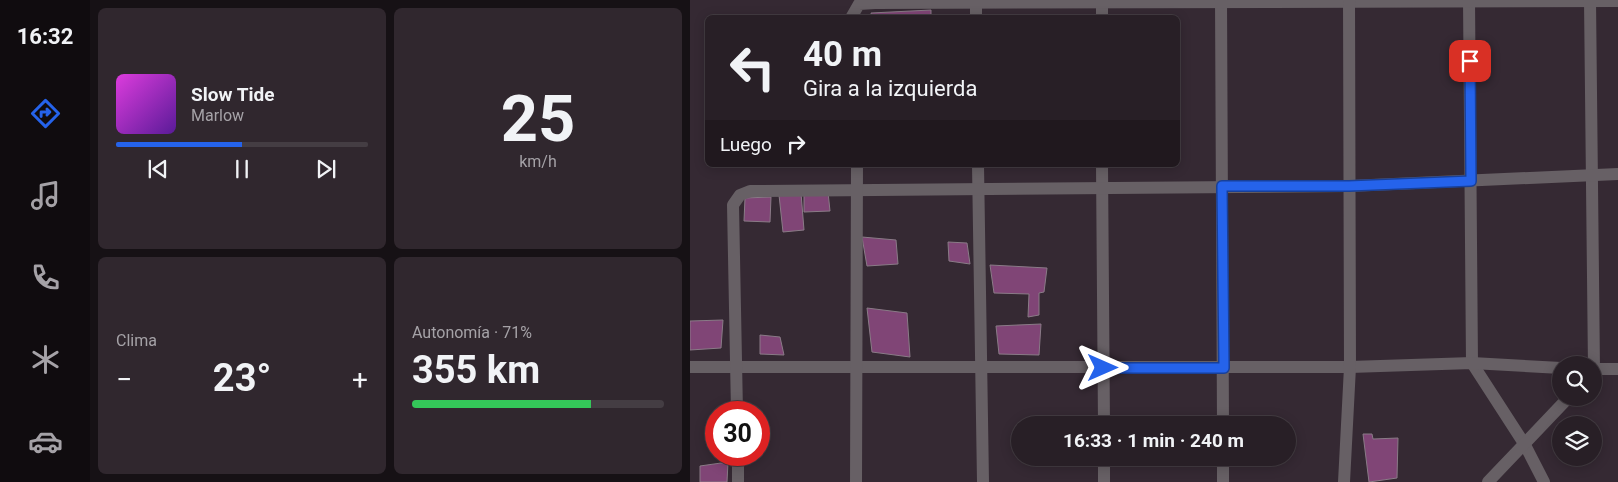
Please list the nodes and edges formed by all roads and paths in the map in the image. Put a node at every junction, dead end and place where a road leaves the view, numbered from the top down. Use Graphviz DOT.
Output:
graph roads {
  1 [pos="1590,0"];
  2 [pos="1102,1"];
  3 [pos="1221,1"];
  4 [pos="1349,1"];
  5 [pos="1470,1"];
  6 [pos="1618,1"];
  7 [pos="975,2"];
  8 [pos="853,15"];
  9 [pos="976,15"];
  10 [pos="1102,15"];
  11 [pos="857,167"];
  12 [pos="978,167"];
  13 [pos="1102,167"];
  14 [pos="1618,174"];
  15 [pos="1592,176"];
  16 [pos="1471,181"];
  17 [pos="1222,186"];
  18 [pos="1349,186"];
  19 [pos="1102,188"];
  20 [pos="858,189"];
  21 [pos="979,189"];
  22 [pos="1594,356"];
  23 [pos="1472,363"];
  24 [pos="690,367"];
  25 [pos="737,367"];
  26 [pos="1552,367"];
  27 [pos="856,368"];
  28 [pos="982,368"];
  29 [pos="1103,368"];
  30 [pos="1224,368"];
  31 [pos="1350,368"];
  32 [pos="1602,369"];
  33 [pos="1618,369"];
  34 [pos="738,401"];
  35 [pos="1561,406"];
  36 [pos="1104,416"];
  37 [pos="1223,416"];
  38 [pos="1525,446"];
  39 [pos="738,466"];
  40 [pos="1104,466"];
  41 [pos="1223,466"];
  42 [pos="738,482"];
  43 [pos="856,482"];
  44 [pos="983,482"];
  45 [pos="1104,482"];
  46 [pos="1223,482"];
  47 [pos="1344,482"];
  48 [pos="1488,482"];
  49 [pos="1544,482"];
  1 -- 5 [label="street"];
  1 -- 6 [label="street"];
  1 -- 15 [label="street"];
  2 -- 3 [label="street"];
  2 -- 7 [label="street"];
  2 -- 10 [label="street"];
  3 -- 4 [label="street"];
  3 -- 17 [label="street"];
  4 -- 5 [label="street"];
  4 -- 18 [label="street"];
  5 -- 16 [label="street"];
  7 -- 8 [label="street"];
  7 -- 9 [label="street"];
  11 -- 20 [label="street"];
  12 -- 21 [label="street"];
  13 -- 19 [label="street"];
  14 -- 15 [label="street"];
  15 -- 16 [label="street"];
  15 -- 22 [label="street"];
  16 -- 18 [label="street"];
  16 -- 23 [label="street"];
  17 -- 18 [label="street"];
  17 -- 19 [label="street"];
  17 -- 30 [label="street"];
  18 -- 31 [label="street"];
  19 -- 21 [label="street"];
  19 -- 29 [label="street"];
  20 -- 21 [label="street"];
  20 -- 25 [label="street"];
  20 -- 27 [label="street"];
  21 -- 28 [label="street"];
  23 -- 26 [label="street"];
  23 -- 31 [label="street"];
  23 -- 38 [label="street"];
  24 -- 25 [label="street"];
  25 -- 27 [label="street"];
  25 -- 34 [label="street"];
  27 -- 28 [label="street"];
  27 -- 43 [label="street"];
  28 -- 29 [label="street"];
  28 -- 44 [label="street"];
  29 -- 30 [label="street"];
  29 -- 36 [label="street"];
  30 -- 31 [label="street"];
  30 -- 37 [label="street"];
  31 -- 47 [label="street"];
  32 -- 33 [label="street"];
  35 -- 38 [label="street"];
  38 -- 48 [label="street"];
  38 -- 49 [label="street"];
  39 -- 42 [label="street"];
  40 -- 45 [label="street"];
  41 -- 46 [label="street"];
}
